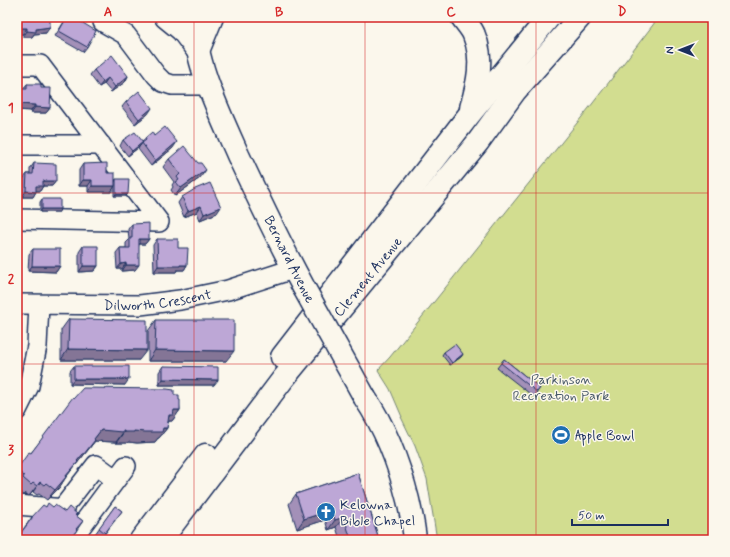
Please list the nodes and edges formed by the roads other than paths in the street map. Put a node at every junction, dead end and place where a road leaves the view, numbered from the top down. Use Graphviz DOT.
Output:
graph roads {
  1 [pos="166,17"];
  2 [pos="194,17"];
  3 [pos="212,17"];
  4 [pos="462,17"];
  5 [pos="549,17"];
  6 [pos="580,17"];
  7 [pos="103,22"];
  8 [pos="198,51"];
  9 [pos="17,65"];
  10 [pos="208,85"];
  11 [pos="469,115"];
  12 [pos="17,145"];
  13 [pos="100,145"];
  14 [pos="17,219"];
  15 [pos="293,269"];
  16 [pos="17,304"];
  17 [pos="39,305"];
  18 [pos="17,410"];
  19 [pos="17,504"];
  20 [pos="62,509"];
  21 [pos="91,512"];
  22 [pos="71,540"];
  23 [pos="141,540"];
  24 [pos="161,540"];
  25 [pos="415,540"];
  1 -- 8 [label="main road"];
  2 -- 8 [label="main road, Bernard Avenue"];
  3 -- 8 [label="main road"];
  4 -- 11 [label="main road"];
  5 -- 11 [label="main road, Clement Avenue"];
  6 -- 24 [label="main road, Clement Avenue"];
  7 -- 10 [label="street"];
  8 -- 10 [label="main road, Bernard Avenue"];
  9 -- 13 [label="street"];
  10 -- 15 [label="main road, Bernard Avenue"];
  11 -- 23 [label="main road, Clement Avenue"];
  12 -- 13 [label="street"];
  13 -- 14 [label="street"];
  15 -- 17 [label="street, Dilworth Crescent"];
  15 -- 25 [label="main road, Bernard Avenue, bridge"];
  16 -- 17 [label="street, Dilworth Crescent"];
  17 -- 18 [label="street"];
  19 -- 20 [label="street"];
  20 -- 21 [label="street"];
  20 -- 21 [label="street"];
  21 -- 22 [label="street"];
}
